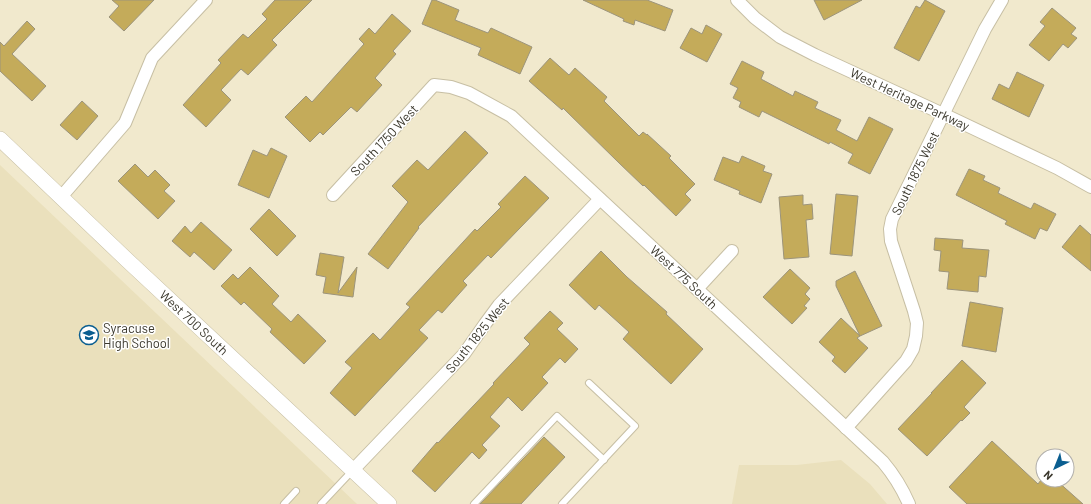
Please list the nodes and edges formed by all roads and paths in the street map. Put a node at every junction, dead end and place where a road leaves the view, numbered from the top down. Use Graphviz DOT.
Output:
graph roads {
  1 [pos="206,0"];
  2 [pos="738,0"];
  3 [pos="1002,0"];
  4 [pos="434,85"];
  5 [pos="943,114"];
  6 [pos="0,139"];
  7 [pos="1091,187"];
  8 [pos="333,195"];
  9 [pos="61,197"];
  10 [pos="600,199"];
  11 [pos="732,251"];
  12 [pos="697,289"];
  13 [pos="589,383"];
  14 [pos="846,428"];
  15 [pos="604,460"];
  16 [pos="353,470"];
  17 [pos="296,491"];
  18 [pos="284,504"];
  19 [pos="322,504"];
  20 [pos="389,504"];
  21 [pos="474,504"];
  22 [pos="562,504"];
  23 [pos="909,504"];
  1 -- 9 [label="street"];
  2 -- 5 [label="street, West Heritage Parkway"];
  3 -- 5 [label="street, South 1875 West"];
  4 -- 8 [label="street, South 1750 West"];
  4 -- 10 [label="street, West 775 South"];
  5 -- 7 [label="street, West Heritage Parkway"];
  5 -- 14 [label="street, South 1875 West"];
  6 -- 9 [label="street, West 700 South"];
  9 -- 16 [label="street, West 700 South"];
  10 -- 12 [label="street, West 775 South"];
  10 -- 16 [label="street, South 1825 West"];
  11 -- 12 [label="street"];
  12 -- 14 [label="street, West 775 South"];
  13 -- 15 [label="lane"];
  14 -- 23 [label="street, West 775 South"];
  15 -- 21 [label="lane"];
  15 -- 22 [label="lane"];
  16 -- 19 [label="lane"];
  16 -- 20 [label="street, West 700 South"];
  17 -- 18 [label="lane"];
}
